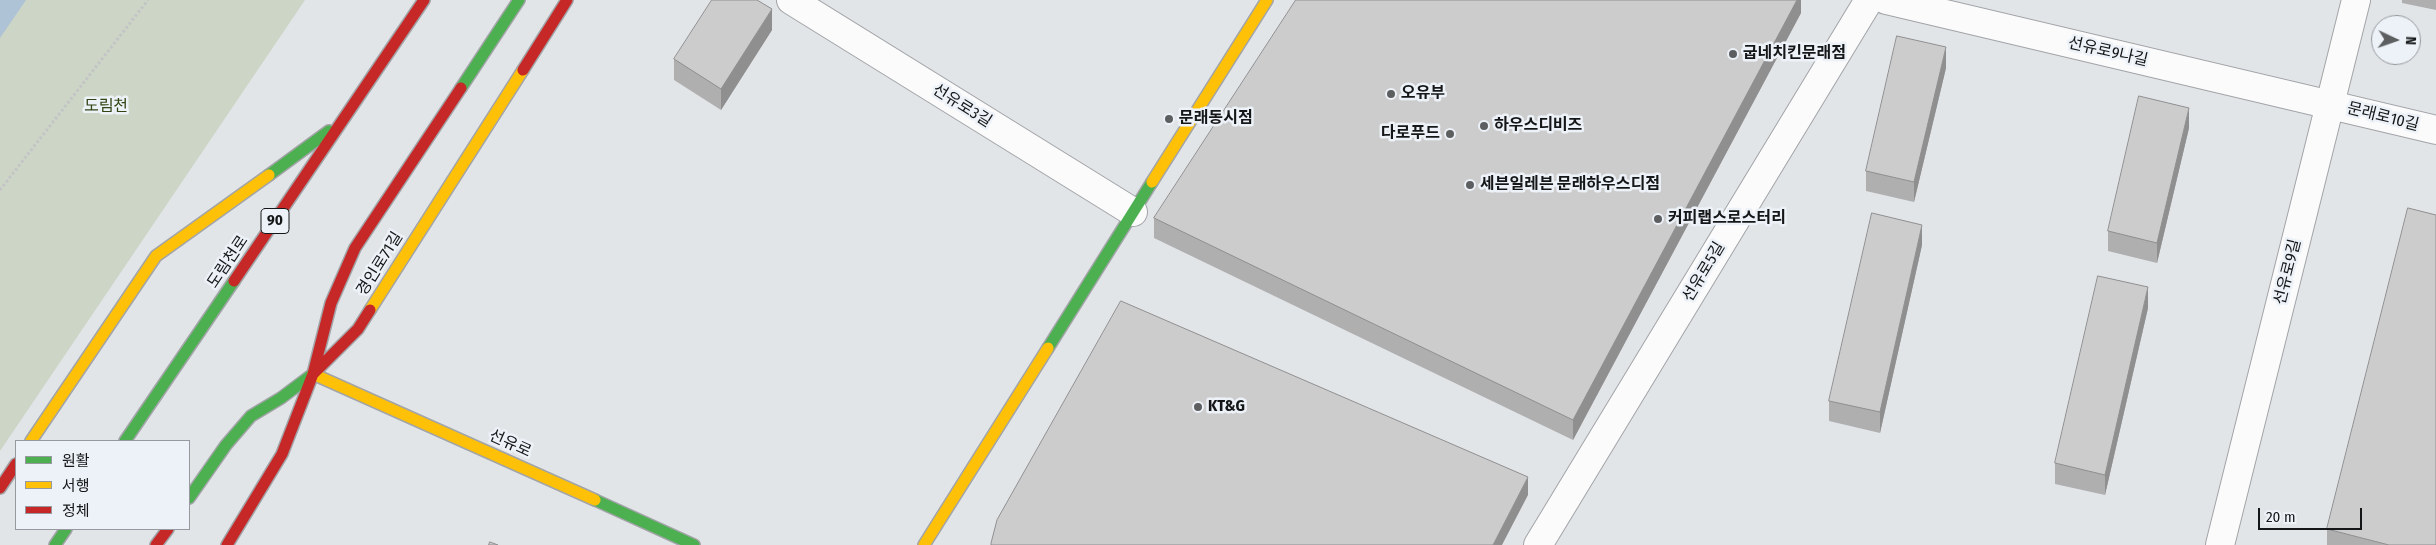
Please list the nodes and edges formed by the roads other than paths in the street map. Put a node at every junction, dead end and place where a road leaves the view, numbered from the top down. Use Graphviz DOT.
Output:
graph roads {
  1 [pos="424,0"];
  2 [pos="519,0"];
  3 [pos="567,0"];
  4 [pos="791,0"];
  5 [pos="1267,0"];
  6 [pos="1869,0"];
  7 [pos="1886,0"];
  8 [pos="2356,0"];
  9 [pos="2330,104"];
  10 [pos="345,120"];
  11 [pos="2436,130"];
  12 [pos="1133,212"];
  13 [pos="313,374"];
  14 [pos="32,440"];
  15 [pos="126,440"];
  16 [pos="15,466"];
  17 [pos="0,488"];
  18 [pos="190,497"];
  19 [pos="65,530"];
  20 [pos="167,530"];
  21 [pos="55,545"];
  22 [pos="156,545"];
  23 [pos="227,545"];
  24 [pos="694,545"];
  25 [pos="924,545"];
  26 [pos="1538,545"];
  27 [pos="2220,545"];
  1 -- 10 [label="main road, 도림천로 / 90"];
  2 -- 13 [label="main road"];
  3 -- 13 [label="main road, 경인로71길"];
  4 -- 12 [label="street, 선유로3길"];
  5 -- 12 [label="main road"];
  6 -- 26 [label="street, 선유로5길"];
  7 -- 9 [label="street, 선유로9나길"];
  8 -- 9 [label="street, 선유로9길"];
  9 -- 11 [label="street, 문래로10길"];
  9 -- 27 [label="street, 선유로9길"];
  10 -- 14 [label="main road"];
  10 -- 15 [label="main road, 도림천로 / 90"];
  12 -- 25 [label="main road"];
  13 -- 18 [label="main road"];
  13 -- 23 [label="main road, 경인로71길"];
  13 -- 24 [label="main road, 선유로"];
  16 -- 17 [label="main road"];
  19 -- 21 [label="main road"];
  20 -- 22 [label="main road"];
}
